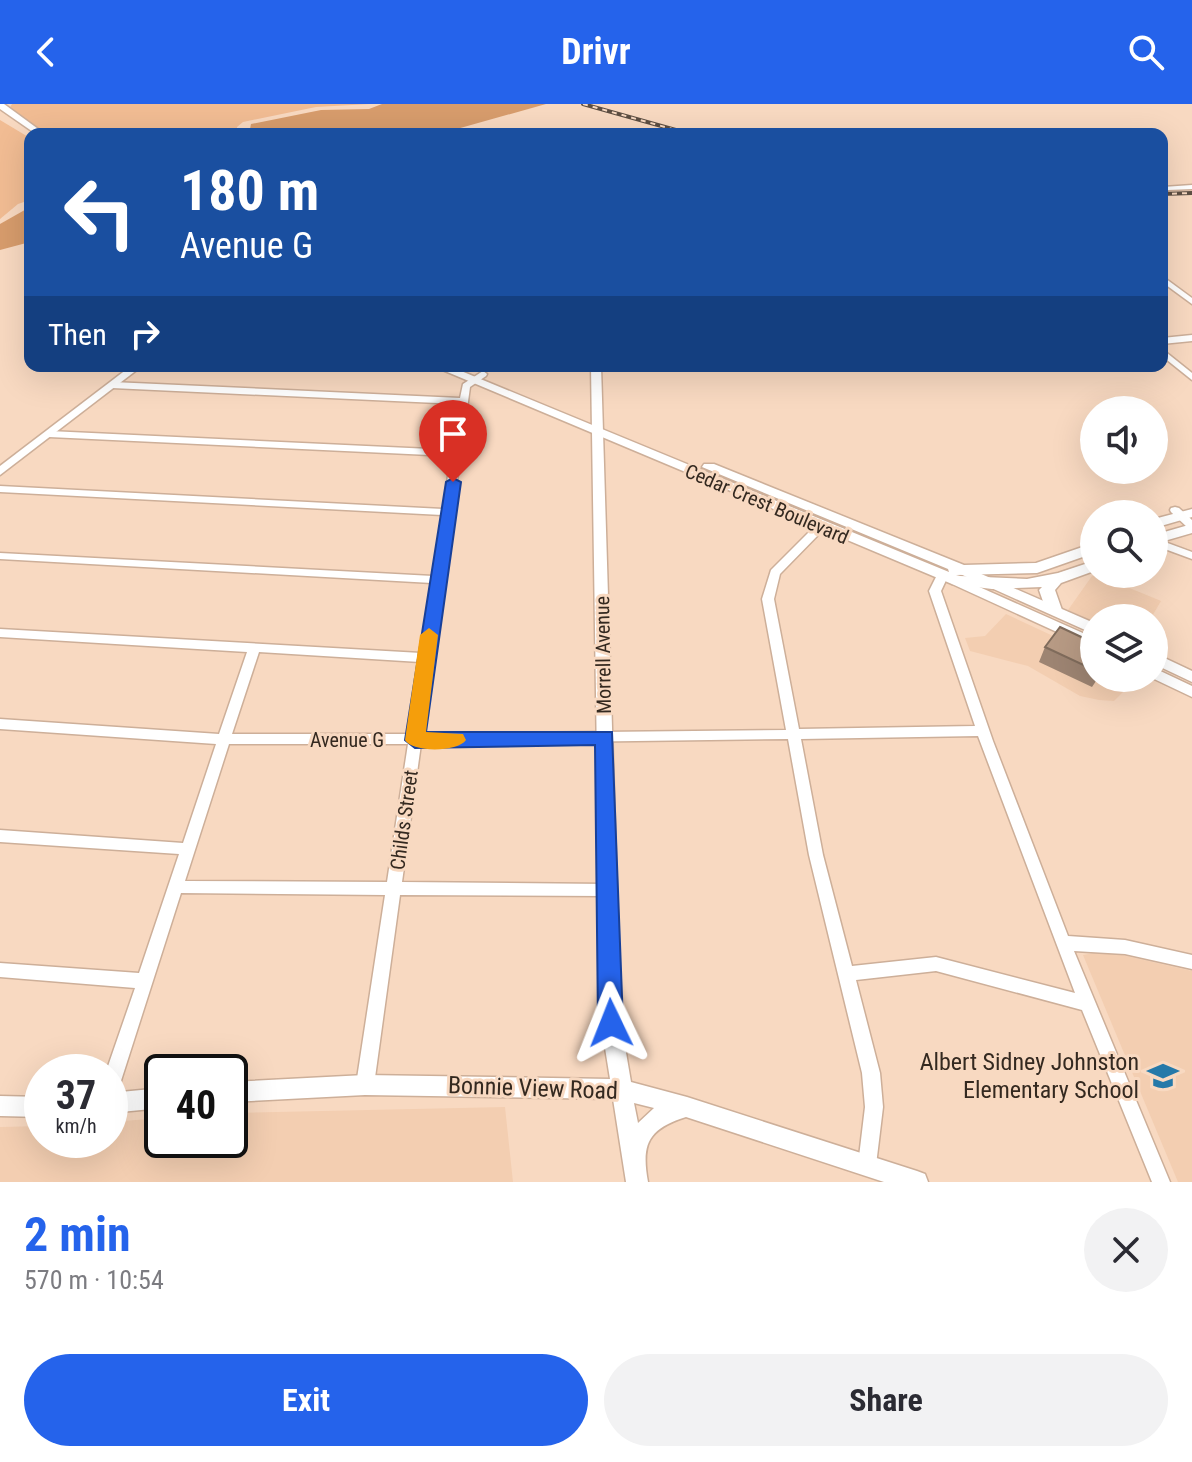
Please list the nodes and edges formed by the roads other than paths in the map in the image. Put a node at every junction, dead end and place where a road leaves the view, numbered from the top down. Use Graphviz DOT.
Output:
graph roads {
  1 [pos="0,108"];
  2 [pos="25,128"];
  3 [pos="32,128"];
  4 [pos="1192,187"];
  5 [pos="1168,188"];
  6 [pos="1168,283"];
  7 [pos="1192,302"];
  8 [pos="1192,338"];
  9 [pos="1168,340"];
  10 [pos="1168,357"];
  11 [pos="129,372"];
  12 [pos="460,372"];
  13 [pos="472,372"];
  14 [pos="596,372"];
  15 [pos="478,377"];
  16 [pos="1192,377"];
  17 [pos="112,385"];
  18 [pos="464,401"];
  19 [pos="598,427"];
  20 [pos="49,434"];
  21 [pos="457,453"];
  22 [pos="0,472"];
  23 [pos="0,489"];
  24 [pos="449,512"];
  25 [pos="1186,518"];
  26 [pos="826,522"];
  27 [pos="1168,530"];
  28 [pos="1168,546"];
  29 [pos="1080,553"];
  30 [pos="0,556"];
  31 [pos="1192,556"];
  32 [pos="1080,571"];
  33 [pos="954,576"];
  34 [pos="438,580"];
  35 [pos="1054,581"];
  36 [pos="997,586"];
  37 [pos="1054,610"];
  38 [pos="1080,627"];
  39 [pos="1080,630"];
  40 [pos="0,633"];
  41 [pos="254,648"];
  42 [pos="426,658"];
  43 [pos="1168,665"];
  44 [pos="1192,677"];
  45 [pos="1168,680"];
  46 [pos="1192,692"];
  47 [pos="0,724"];
  48 [pos="982,731"];
  49 [pos="794,734"];
  50 [pos="605,737"];
  51 [pos="223,739"];
  52 [pos="415,740"];
  53 [pos="0,836"];
  54 [pos="188,849"];
  55 [pos="176,887"];
  56 [pos="395,890"];
  57 [pos="606,890"];
  58 [pos="1063,943"];
  59 [pos="1192,962"];
  60 [pos="0,970"];
  61 [pos="847,974"];
  62 [pos="144,981"];
  63 [pos="1088,1004"];
  64 [pos="121,1054"];
  65 [pos="365,1085"];
  66 [pos="621,1089"];
  67 [pos="248,1091"];
  68 [pos="0,1106"];
  69 [pos="24,1107"];
  70 [pos="687,1107"];
  71 [pos="633,1158"];
  72 [pos="867,1165"];
  73 [pos="637,1182"];
  74 [pos="917,1182"];
  75 [pos="1161,1182"];
  1 -- 2 [label="main road"];
  1 -- 3 [label="main road"];
  4 -- 5 [label="street"];
  6 -- 7 [label="street"];
  8 -- 9 [label="street"];
  10 -- 16 [label="street"];
  11 -- 17 [label="street"];
  12 -- 15 [label="main road, Cedar Crest Boulevard"];
  13 -- 15 [label="main road, Cedar Crest Boulevard"];
  14 -- 19 [label="street, Morrell Avenue"];
  15 -- 18 [label="street, Childs Street"];
  15 -- 19 [label="main road, Cedar Crest Boulevard"];
  17 -- 18 [label="street"];
  17 -- 20 [label="street"];
  18 -- 21 [label="street, Childs Street"];
  19 -- 26 [label="main road, Cedar Crest Boulevard"];
  19 -- 50 [label="street, Morrell Avenue"];
  20 -- 21 [label="street"];
  20 -- 22 [label="street"];
  21 -- 24 [label="street, Childs Street"];
  23 -- 24 [label="street"];
  24 -- 34 [label="street, Childs Street"];
  25 -- 27 [label="main road"];
  26 -- 33 [label="main road, Cedar Crest Boulevard"];
  26 -- 33 [label="main road, Cedar Crest Boulevard"];
  26 -- 49 [label="street"];
  28 -- 31 [label="street"];
  29 -- 33 [label="main road"];
  30 -- 34 [label="street"];
  32 -- 35 [label="main road"];
  33 -- 36 [label="main road"];
  33 -- 39 [label="street, Cedar Crest Boulevard"];
  33 -- 48 [label="street"];
  34 -- 42 [label="street, Childs Street"];
  35 -- 36 [label="main road"];
  35 -- 37 [label="main road"];
  36 -- 37 [label="street, Cedar Crest Boulevard"];
  37 -- 38 [label="street, Cedar Crest Boulevard"];
  40 -- 41 [label="street"];
  41 -- 42 [label="street"];
  41 -- 51 [label="street"];
  42 -- 52 [label="street, Childs Street"];
  43 -- 44 [label="street"];
  45 -- 46 [label="street"];
  47 -- 51 [label="street, Avenue G"];
  48 -- 49 [label="street, Avenue G"];
  48 -- 58 [label="street"];
  49 -- 50 [label="street, Avenue G"];
  49 -- 61 [label="street"];
  50 -- 52 [label="street, Avenue G"];
  50 -- 57 [label="street, Morrell Avenue"];
  51 -- 52 [label="street, Avenue G"];
  51 -- 54 [label="street"];
  52 -- 56 [label="street, Childs Street"];
  53 -- 54 [label="street"];
  54 -- 55 [label="street"];
  55 -- 56 [label="street"];
  55 -- 62 [label="street"];
  56 -- 57 [label="street"];
  56 -- 65 [label="street, Childs Street"];
  57 -- 66 [label="street, Morrell Avenue"];
  58 -- 59 [label="street"];
  58 -- 63 [label="street"];
  60 -- 62 [label="street"];
  61 -- 63 [label="street"];
  61 -- 72 [label="street"];
  62 -- 64 [label="street"];
  63 -- 75 [label="street"];
  65 -- 66 [label="street, Bonnie View Road"];
  65 -- 67 [label="street, Bonnie View Road"];
  66 -- 70 [label="street, Bonnie View Road"];
  66 -- 71 [label="street, Morrell Avenue"];
  68 -- 69 [label="street"];
  70 -- 71 [label="street"];
  70 -- 72 [label="street, Bonnie View Road"];
  71 -- 73 [label="street, Morrell Avenue"];
  72 -- 74 [label="street, Bonnie View Road"];
}
